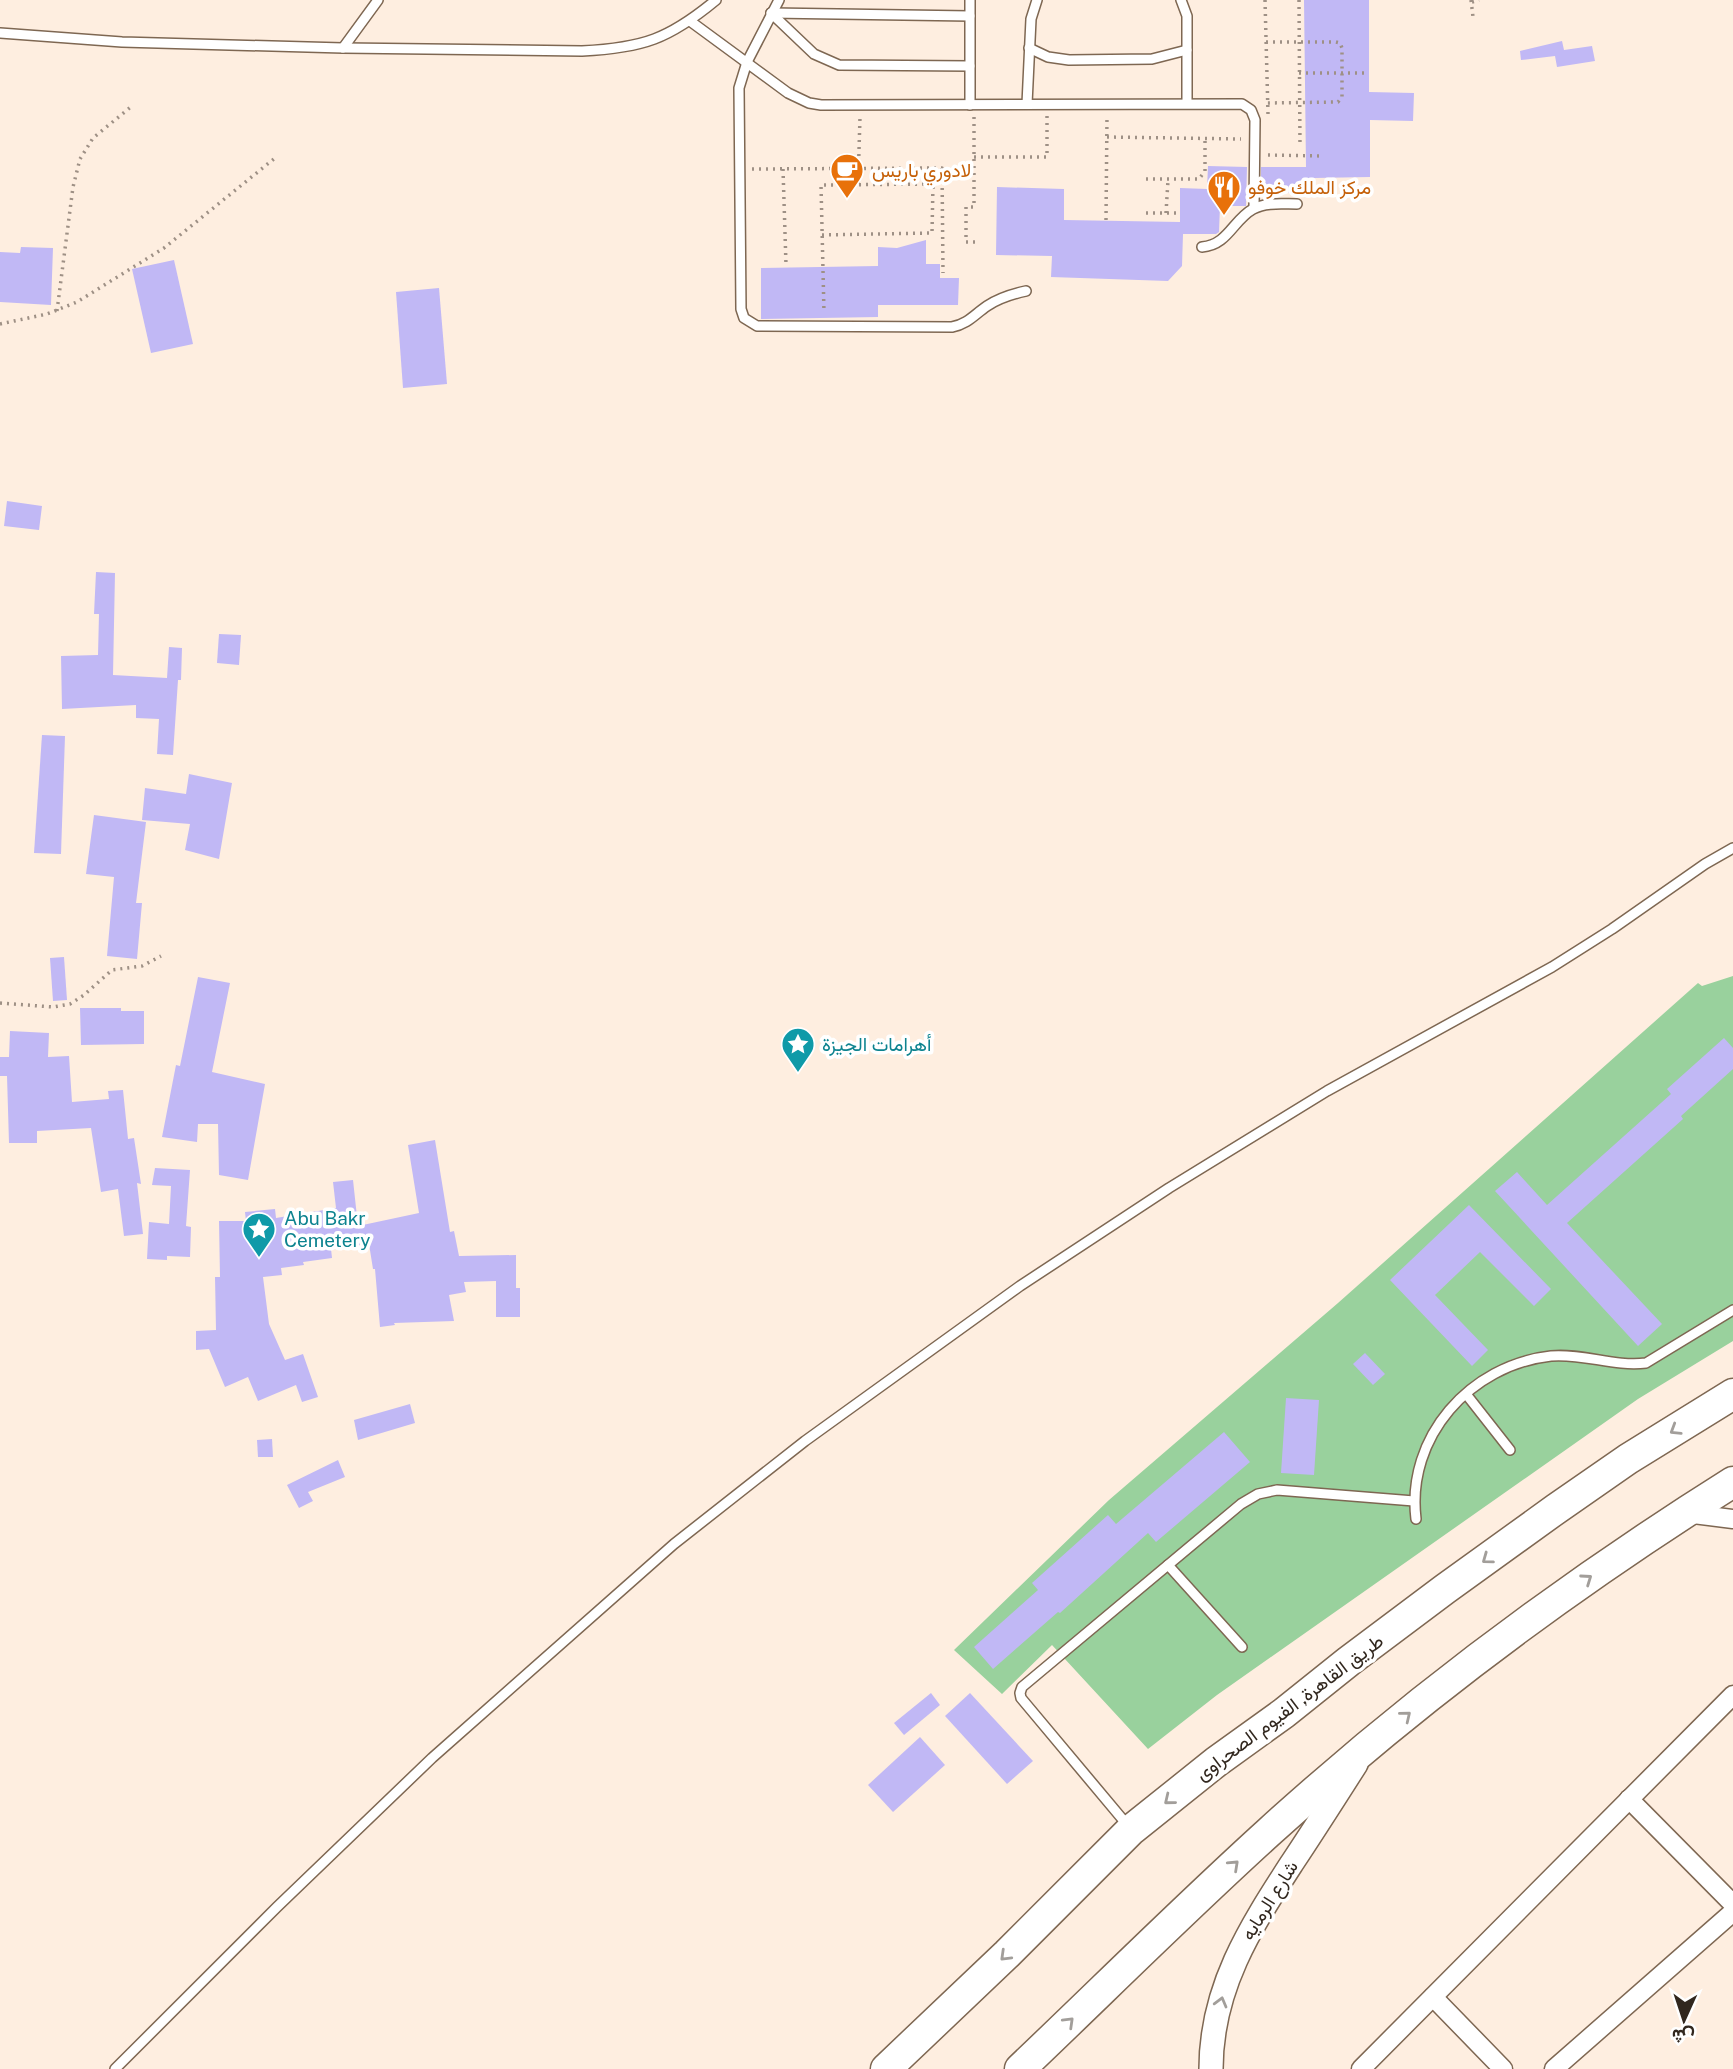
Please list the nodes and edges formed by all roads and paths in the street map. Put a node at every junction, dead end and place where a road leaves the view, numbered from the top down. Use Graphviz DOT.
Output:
graph roads {
  1 [pos="378,0"];
  2 [pos="716,0"];
  3 [pos="779,0"];
  4 [pos="970,0"];
  5 [pos="1037,0"];
  6 [pos="1181,0"];
  7 [pos="1265,0"];
  8 [pos="1299,0"];
  9 [pos="1479,0"];
  10 [pos="1471,1"];
  11 [pos="771,13"];
  12 [pos="970,16"];
  13 [pos="1473,17"];
  14 [pos="690,22"];
  15 [pos="0,33"];
  16 [pos="1266,42"];
  17 [pos="1299,42"];
  18 [pos="343,48"];
  19 [pos="1029,48"];
  20 [pos="1187,50"];
  21 [pos="747,62"];
  22 [pos="970,66"];
  23 [pos="1342,72"];
  24 [pos="1366,72"];
  25 [pos="1299,73"];
  26 [pos="1187,103"];
  27 [pos="1268,103"];
  28 [pos="1299,103"];
  29 [pos="1027,104"];
  30 [pos="1047,104"];
  31 [pos="1108,104"];
  32 [pos="972,105"];
  33 [pos="132,106"];
  34 [pos="1268,116"];
  35 [pos="860,129"];
  36 [pos="1107,138"];
  37 [pos="1205,139"];
  38 [pos="1244,139"];
  39 [pos="1300,147"];
  40 [pos="1255,155"];
  41 [pos="1324,156"];
  42 [pos="974,157"];
  43 [pos="275,158"];
  44 [pos="739,169"];
  45 [pos="783,169"];
  46 [pos="859,169"];
  47 [pos="1146,179"];
  48 [pos="1168,180"];
  49 [pos="858,184"];
  50 [pos="1297,204"];
  51 [pos="1254,208"];
  52 [pos="1146,213"];
  53 [pos="1167,213"];
  54 [pos="1176,213"];
  55 [pos="1106,220"];
  56 [pos="822,235"];
  57 [pos="980,242"];
  58 [pos="1202,247"];
  59 [pos="786,265"];
  60 [pos="943,273"];
  61 [pos="1026,291"];
  62 [pos="57,311"];
  63 [pos="0,324"];
  64 [pos="824,326"];
  65 [pos="1733,848"];
  66 [pos="161,956"];
  67 [pos="0,1003"];
  68 [pos="1733,1310"];
  69 [pos="1466,1394"];
  70 [pos="1733,1394"];
  71 [pos="1510,1450"];
  72 [pos="1733,1482"];
  73 [pos="1414,1502"];
  74 [pos="1685,1513"];
  75 [pos="1416,1519"];
  76 [pos="1733,1519"];
  77 [pos="1168,1565"];
  78 [pos="1242,1647"];
  79 [pos="1733,1695"];
  80 [pos="1367,1748"];
  81 [pos="1629,1799"];
  82 [pos="1132,1830"];
  83 [pos="1733,1904"];
  84 [pos="1733,1912"];
  85 [pos="1433,1997"];
  86 [pos="115,2069"];
  87 [pos="886,2069"];
  88 [pos="1020,2069"];
  89 [pos="1211,2069"];
  90 [pos="1361,2069"];
  91 [pos="1503,2069"];
  92 [pos="1555,2069"];
  1 -- 18 [label="lane"];
  2 -- 14 [label="lane"];
  3 -- 11 [label="lane"];
  4 -- 12 [label="lane"];
  5 -- 19 [label="lane"];
  6 -- 20 [label="lane"];
  7 -- 16 [label="path"];
  8 -- 17 [label="path"];
  9 -- 10 [label="path"];
  10 -- 13 [label="path"];
  11 -- 12 [label="lane"];
  11 -- 21 [label="lane"];
  11 -- 22 [label="lane"];
  12 -- 22 [label="lane"];
  14 -- 18 [label="lane"];
  14 -- 21 [label="lane"];
  15 -- 18 [label="lane"];
  16 -- 17 [label="path"];
  16 -- 27 [label="path"];
  17 -- 23 [label="path"];
  17 -- 25 [label="path"];
  19 -- 20 [label="lane"];
  19 -- 29 [label="lane"];
  20 -- 26 [label="lane"];
  21 -- 32 [label="lane"];
  21 -- 44 [label="lane"];
  22 -- 32 [label="lane"];
  23 -- 24 [label="path"];
  23 -- 25 [label="path"];
  23 -- 28 [label="path"];
  25 -- 28 [label="path"];
  26 -- 31 [label="lane"];
  26 -- 40 [label="lane"];
  27 -- 28 [label="path"];
  27 -- 34 [label="path"];
  28 -- 39 [label="path"];
  29 -- 30 [label="lane"];
  29 -- 32 [label="lane"];
  30 -- 31 [label="lane"];
  30 -- 42 [label="path"];
  31 -- 36 [label="path"];
  32 -- 42 [label="path"];
  33 -- 62 [label="path"];
  35 -- 46 [label="path"];
  36 -- 37 [label="path"];
  36 -- 55 [label="path"];
  37 -- 38 [label="path"];
  37 -- 48 [label="path"];
  40 -- 41 [label="path"];
  40 -- 51 [label="lane"];
  42 -- 57 [label="path"];
  43 -- 62 [label="path"];
  44 -- 45 [label="path"];
  44 -- 64 [label="lane"];
  45 -- 46 [label="path"];
  45 -- 59 [label="path"];
  46 -- 49 [label="path"];
  46 -- 60 [label="path"];
  47 -- 48 [label="path"];
  48 -- 53 [label="path"];
  49 -- 56 [label="path"];
  49 -- 56 [label="path"];
  50 -- 51 [label="lane"];
  51 -- 58 [label="lane"];
  52 -- 53 [label="path"];
  53 -- 54 [label="path"];
  56 -- 64 [label="path"];
  61 -- 64 [label="lane"];
  62 -- 63 [label="path"];
  65 -- 86 [label="lane"];
  66 -- 67 [label="path"];
  68 -- 69 [label="lane"];
  69 -- 71 [label="lane"];
  69 -- 73 [label="lane"];
  70 -- 82 [label="highway, طريق القاهرة, الفيوم الصحراوى, one-way"];
  72 -- 74 [label="highway"];
  73 -- 75 [label="lane"];
  73 -- 77 [label="lane"];
  74 -- 76 [label="street"];
  80 -- 74 [label="highway, one-way"];
  77 -- 78 [label="lane"];
  77 -- 82 [label="lane"];
  79 -- 81 [label="street"];
  88 -- 80 [label="highway, one-way"];
  89 -- 80 [label="street, شارع الرمايه, one-way"];
  81 -- 83 [label="street"];
  81 -- 85 [label="street"];
  82 -- 87 [label="highway, طريق القاهرة, الفيوم الصحراوى, one-way"];
  84 -- 92 [label="street"];
  85 -- 90 [label="street"];
  85 -- 91 [label="street"];
}
